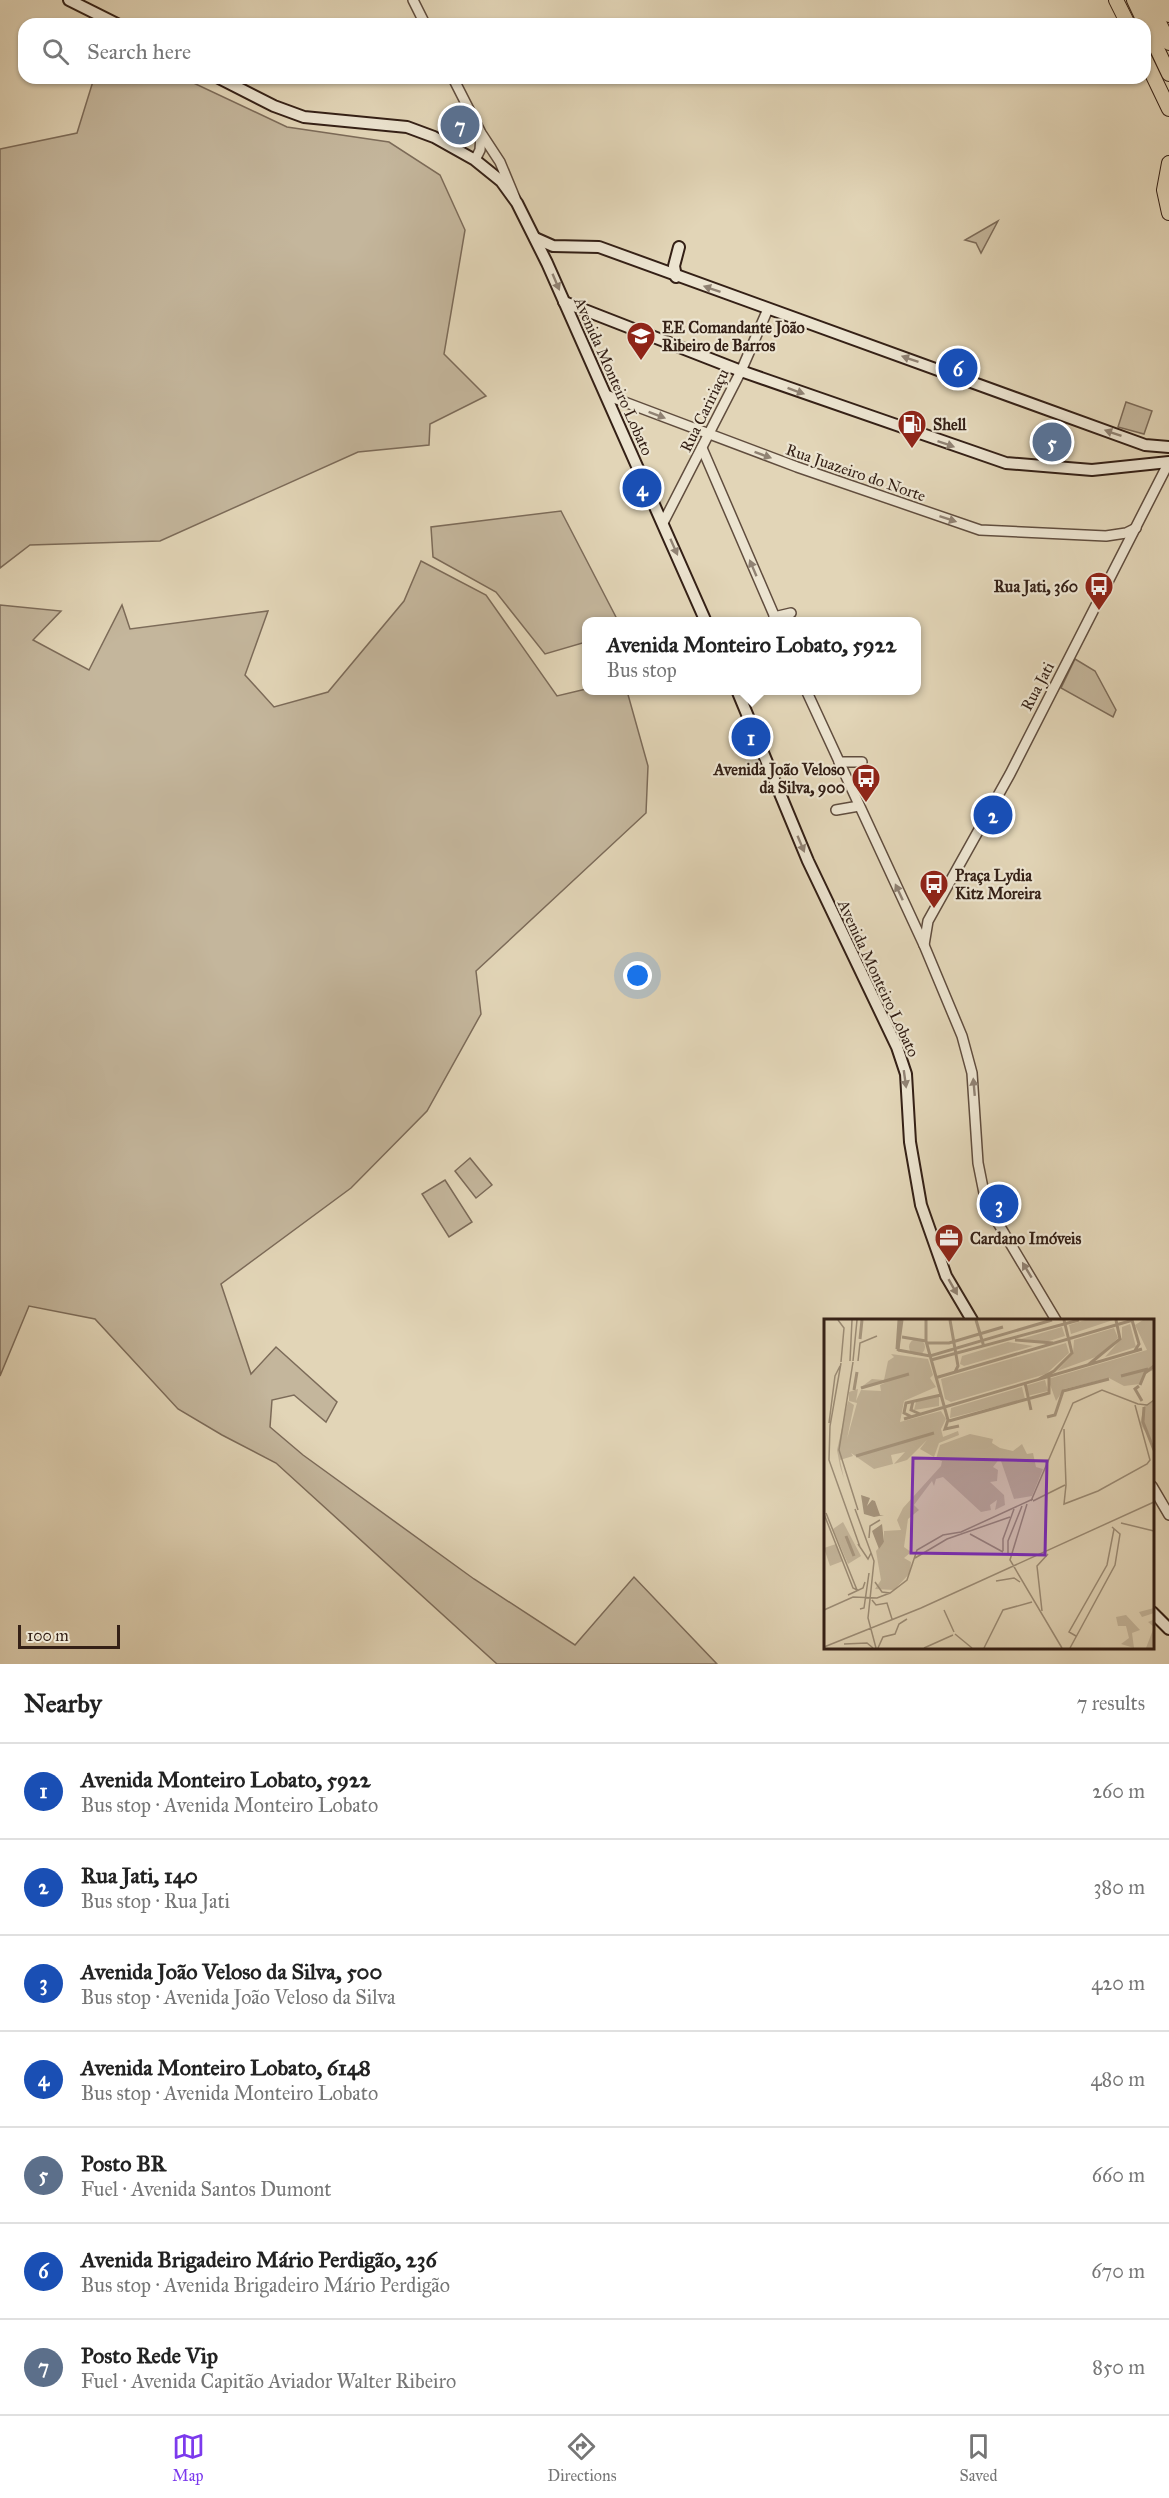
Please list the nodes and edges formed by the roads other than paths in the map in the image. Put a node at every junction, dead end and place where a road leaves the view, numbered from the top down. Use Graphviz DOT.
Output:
graph roads {
  1 [pos="69,0"];
  2 [pos="413,0"];
  3 [pos="1116,0"];
  4 [pos="1134,0"];
  5 [pos="1148,0"];
  6 [pos="1162,0"];
  7 [pos="1169,15"];
  8 [pos="105,18"];
  9 [pos="422,18"];
  10 [pos="1125,18"];
  11 [pos="1143,18"];
  12 [pos="1151,36"];
  13 [pos="1169,43"];
  14 [pos="1151,72"];
  15 [pos="1169,74"];
  16 [pos="230,84"];
  17 [pos="456,84"];
  18 [pos="1169,109"];
  19 [pos="481,133"];
  20 [pos="475,160"];
  21 [pos="1169,163"];
  22 [pos="518,206"];
  23 [pos="1169,213"];
  24 [pos="535,238"];
  25 [pos="560,247"];
  26 [pos="679,247"];
  27 [pos="547,263"];
  28 [pos="676,277"];
  29 [pos="564,302"];
  30 [pos="768,309"];
  31 [pos="741,371"];
  32 [pos="606,395"];
  33 [pos="708,435"];
  34 [pos="1169,447"];
  35 [pos="702,448"];
  36 [pos="1169,462"];
  37 [pos="692,469"];
  38 [pos="712,473"];
  39 [pos="663,524"];
  40 [pos="1136,528"];
  41 [pos="1106,536"];
  42 [pos="1122,556"];
  43 [pos="790,613"];
  44 [pos="704,617"];
  45 [pos="775,617"];
  46 [pos="781,617"];
  47 [pos="739,695"];
  48 [pos="808,695"];
  49 [pos="838,762"];
  50 [pos="862,762"];
  51 [pos="859,806"];
  52 [pos="836,810"];
  53 [pos="928,921"];
  54 [pos="915,926"];
  55 [pos="924,945"];
  56 [pos="971,1319"];
  57 [pos="1055,1319"];
  58 [pos="1154,1489"];
  59 [pos="1169,1515"];
  60 [pos="1154,1614"];
  61 [pos="1169,1629"];
  1 -- 8 [label="main road"];
  2 -- 9 [label="street"];
  3 -- 10 [label="highway"];
  4 -- 11 [label="highway"];
  5 -- 13 [label="highway"];
  6 -- 7 [label="highway"];
  12 -- 15 [label="highway"];
  14 -- 18 [label="highway"];
  16 -- 20 [label="main road, Avenida Monteiro Lobato"];
  17 -- 19 [label="street"];
  19 -- 20 [label="street"];
  19 -- 22 [label="street"];
  20 -- 22 [label="main road, Avenida Monteiro Lobato"];
  21 -- 23 [label="highway"];
  22 -- 24 [label="main road, Avenida Monteiro Lobato"];
  24 -- 25 [label="main road"];
  24 -- 27 [label="main road, Avenida Monteiro Lobato"];
  25 -- 27 [label="main road"];
  25 -- 28 [label="main road"];
  26 -- 28 [label="main road"];
  27 -- 29 [label="main road, Avenida Monteiro Lobato, one-way"];
  30 -- 28 [label="main road, one-way"];
  29 -- 31 [label="main road"];
  29 -- 32 [label="main road, Avenida Monteiro Lobato"];
  30 -- 31 [label="street, Rua Caririaçu"];
  34 -- 30 [label="main road, one-way"];
  31 -- 33 [label="street, Rua Caririaçu"];
  31 -- 36 [label="main road, one-way"];
  32 -- 33 [label="street, Rua Juazeiro do Norte, one-way"];
  32 -- 39 [label="main road, Avenida Monteiro Lobato"];
  33 -- 35 [label="street, Rua Caririaçu"];
  33 -- 41 [label="street, Rua Juazeiro do Norte, one-way"];
  35 -- 37 [label="street, Rua Caririaçu"];
  35 -- 38 [label="street"];
  36 -- 40 [label="street, Rua Jati"];
  37 -- 38 [label="street"];
  37 -- 39 [label="street, Rua Caririaçu"];
  45 -- 38 [label="street, one-way"];
  39 -- 44 [label="main road, Avenida Monteiro Lobato, one-way"];
  40 -- 41 [label="street, Rua Juazeiro do Norte"];
  40 -- 42 [label="street, Rua Jati"];
  41 -- 42 [label="street"];
  42 -- 53 [label="street, Rua Jati"];
  43 -- 46 [label="street"];
  47 -- 56 [label="main road, Avenida Monteiro Lobato, one-way"];
  48 -- 49 [label="street"];
  49 -- 50 [label="street"];
  49 -- 51 [label="street"];
  51 -- 52 [label="street"];
  54 -- 51 [label="street, one-way"];
  53 -- 54 [label="street"];
  53 -- 55 [label="street, Rua Jati"];
  54 -- 55 [label="street"];
  57 -- 55 [label="street, one-way"];
  58 -- 59 [label="street"];
  60 -- 61 [label="main road"];
}
